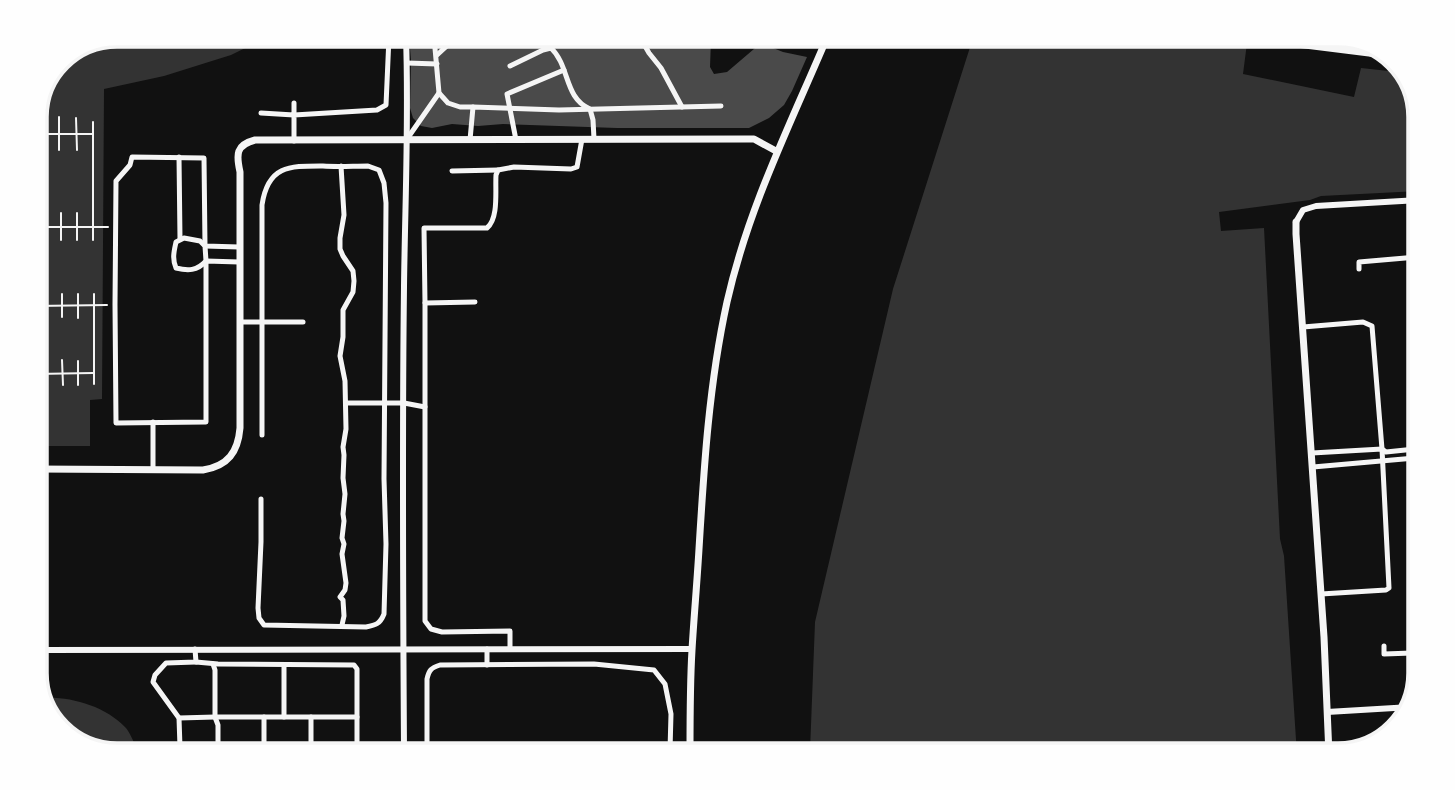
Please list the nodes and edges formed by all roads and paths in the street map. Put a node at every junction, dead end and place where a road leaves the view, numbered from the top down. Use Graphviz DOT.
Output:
graph roads {
  1 [pos="389,47"];
  2 [pos="406,47"];
  3 [pos="436,47"];
  4 [pos="446,47"];
  5 [pos="646,47"];
  6 [pos="824,47"];
  7 [pos="1322,47"];
  8 [pos="1365,53"];
  9 [pos="437,55"];
  10 [pos="407,63"];
  11 [pos="437,64"];
  12 [pos="510,66"];
  13 [pos="564,70"];
  14 [pos="439,93"];
  15 [pos="293,103"];
  16 [pos="721,106"];
  17 [pos="472,107"];
  18 [pos="682,107"];
  19 [pos="509,108"];
  20 [pos="590,109"];
  21 [pos="261,113"];
  22 [pos="294,115"];
  23 [pos="60,117"];
  24 [pos="76,118"];
  25 [pos="93,122"];
  26 [pos="47,134"];
  27 [pos="59,134"];
  28 [pos="76,134"];
  29 [pos="93,134"];
  30 [pos="407,139"];
  31 [pos="516,139"];
  32 [pos="582,139"];
  33 [pos="594,139"];
  34 [pos="470,140"];
  35 [pos="294,141"];
  36 [pos="59,150"];
  37 [pos="77,150"];
  38 [pos="776,151"];
  39 [pos="179,157"];
  40 [pos="341,166"];
  41 [pos="498,170"];
  42 [pos="452,171"];
  43 [pos="1408,201"];
  44 [pos="61,213"];
  45 [pos="77,213"];
  46 [pos="1296,222"];
  47 [pos="47,227"];
  48 [pos="61,227"];
  49 [pos="77,227"];
  50 [pos="93,227"];
  51 [pos="116,227"];
  52 [pos="180,239"];
  53 [pos="61,240"];
  54 [pos="77,240"];
  55 [pos="93,240"];
  56 [pos="205,246"];
  57 [pos="239,247"];
  58 [pos="1408,258"];
  59 [pos="206,261"];
  60 [pos="239,262"];
  61 [pos="1359,270"];
  62 [pos="62,293"];
  63 [pos="78,293"];
  64 [pos="94,294"];
  65 [pos="475,302"];
  66 [pos="425,303"];
  67 [pos="47,305"];
  68 [pos="62,305"];
  69 [pos="78,305"];
  70 [pos="94,305"];
  71 [pos="115,305"];
  72 [pos="62,317"];
  73 [pos="78,318"];
  74 [pos="240,322"];
  75 [pos="262,322"];
  76 [pos="303,322"];
  77 [pos="1303,327"];
  78 [pos="62,360"];
  79 [pos="78,361"];
  80 [pos="47,373"];
  81 [pos="62,373"];
  82 [pos="78,373"];
  83 [pos="94,373"];
  84 [pos="94,384"];
  85 [pos="47,385"];
  86 [pos="63,385"];
  87 [pos="78,385"];
  88 [pos="385,402"];
  89 [pos="404,402"];
  90 [pos="346,403"];
  91 [pos="425,407"];
  92 [pos="153,422"];
  93 [pos="262,435"];
  94 [pos="1382,449"];
  95 [pos="1408,450"];
  96 [pos="1312,453"];
  97 [pos="1408,459"];
  98 [pos="1382,462"];
  99 [pos="1312,467"];
  100 [pos="47,470"];
  101 [pos="153,470"];
  102 [pos="261,499"];
  103 [pos="1321,594"];
  104 [pos="342,625"];
  105 [pos="1384,646"];
  106 [pos="195,649"];
  107 [pos="403,649"];
  108 [pos="487,649"];
  109 [pos="510,649"];
  110 [pos="692,649"];
  111 [pos="47,650"];
  112 [pos="1408,653"];
  113 [pos="196,662"];
  114 [pos="213,664"];
  115 [pos="284,665"];
  116 [pos="487,665"];
  117 [pos="1399,708"];
  118 [pos="1327,712"];
  119 [pos="215,717"];
  120 [pos="264,717"];
  121 [pos="284,717"];
  122 [pos="311,717"];
  123 [pos="357,717"];
  124 [pos="180,719"];
  125 [pos="180,743"];
  126 [pos="218,743"];
  127 [pos="264,743"];
  128 [pos="311,743"];
  129 [pos="357,743"];
  130 [pos="404,743"];
  131 [pos="427,743"];
  132 [pos="670,743"];
  133 [pos="690,743"];
  134 [pos="1328,743"];
  1 -- 22 [label="street"];
  2 -- 10 [label="street"];
  3 -- 9 [label="street"];
  4 -- 9 [label="street"];
  5 -- 18 [label="street"];
  6 -- 38 [label="main road"];
  7 -- 8 [label="street"];
  9 -- 11 [label="street"];
  10 -- 11 [label="street"];
  10 -- 30 [label="street"];
  11 -- 14 [label="street"];
  12 -- 13 [label="street"];
  13 -- 19 [label="street"];
  13 -- 20 [label="street"];
  14 -- 17 [label="street"];
  14 -- 30 [label="street"];
  15 -- 22 [label="street"];
  16 -- 18 [label="street"];
  17 -- 19 [label="street"];
  17 -- 34 [label="street"];
  18 -- 20 [label="street"];
  19 -- 20 [label="street"];
  19 -- 31 [label="street"];
  20 -- 33 [label="street"];
  21 -- 22 [label="street"];
  22 -- 35 [label="street"];
  23 -- 27 [label="path"];
  24 -- 28 [label="path"];
  25 -- 29 [label="path"];
  26 -- 27 [label="path"];
  27 -- 28 [label="path"];
  27 -- 36 [label="path"];
  28 -- 29 [label="path"];
  28 -- 37 [label="path"];
  29 -- 50 [label="path"];
  30 -- 34 [label="main road"];
  30 -- 35 [label="main road"];
  30 -- 89 [label="street"];
  31 -- 32 [label="main road"];
  31 -- 34 [label="main road"];
  32 -- 33 [label="main road"];
  32 -- 41 [label="street"];
  33 -- 38 [label="main road"];
  35 -- 57 [label="main road"];
  38 -- 110 [label="main road"];
  39 -- 51 [label="street"];
  39 -- 52 [label="street"];
  39 -- 56 [label="street"];
  40 -- 75 [label="street"];
  40 -- 88 [label="street"];
  40 -- 90 [label="street"];
  41 -- 42 [label="street"];
  41 -- 66 [label="street"];
  43 -- 46 [label="street"];
  44 -- 48 [label="path"];
  45 -- 49 [label="path"];
  46 -- 77 [label="main road"];
  47 -- 48 [label="path"];
  48 -- 49 [label="path"];
  48 -- 53 [label="path"];
  49 -- 50 [label="path"];
  49 -- 54 [label="path"];
  50 -- 51 [label="path"];
  50 -- 55 [label="path"];
  51 -- 71 [label="street"];
  52 -- 56 [label="street"];
  52 -- 59 [label="street"];
  56 -- 57 [label="street"];
  56 -- 59 [label="street"];
  57 -- 60 [label="main road"];
  58 -- 61 [label="street"];
  59 -- 60 [label="street"];
  59 -- 92 [label="street"];
  60 -- 74 [label="main road"];
  62 -- 68 [label="path"];
  63 -- 69 [label="path"];
  64 -- 70 [label="path"];
  65 -- 66 [label="street"];
  66 -- 91 [label="street"];
  67 -- 68 [label="path"];
  68 -- 69 [label="path"];
  68 -- 72 [label="path"];
  69 -- 70 [label="path"];
  69 -- 73 [label="path"];
  70 -- 71 [label="path"];
  70 -- 83 [label="path"];
  71 -- 92 [label="street"];
  74 -- 75 [label="street"];
  74 -- 101 [label="main road"];
  75 -- 76 [label="street"];
  75 -- 93 [label="street"];
  77 -- 94 [label="street"];
  77 -- 96 [label="main road"];
  78 -- 81 [label="path"];
  79 -- 82 [label="path"];
  80 -- 81 [label="path"];
  80 -- 85 [label="path"];
  81 -- 82 [label="path"];
  81 -- 86 [label="path"];
  82 -- 83 [label="path"];
  82 -- 87 [label="path"];
  83 -- 84 [label="path"];
  88 -- 89 [label="street"];
  88 -- 90 [label="street"];
  88 -- 104 [label="street"];
  89 -- 91 [label="street"];
  89 -- 107 [label="street"];
  90 -- 104 [label="street"];
  91 -- 109 [label="street"];
  92 -- 101 [label="street"];
  94 -- 95 [label="street"];
  94 -- 96 [label="street"];
  94 -- 98 [label="street"];
  96 -- 99 [label="main road"];
  97 -- 98 [label="street"];
  98 -- 99 [label="street"];
  98 -- 103 [label="street"];
  99 -- 103 [label="main road"];
  100 -- 101 [label="main road"];
  102 -- 104 [label="street"];
  103 -- 118 [label="main road"];
  105 -- 112 [label="street"];
  106 -- 107 [label="street"];
  106 -- 111 [label="street"];
  106 -- 113 [label="street"];
  107 -- 108 [label="street"];
  107 -- 130 [label="street"];
  108 -- 109 [label="street"];
  108 -- 116 [label="street"];
  109 -- 110 [label="street"];
  110 -- 133 [label="main road"];
  113 -- 114 [label="street"];
  113 -- 124 [label="street"];
  114 -- 115 [label="street"];
  114 -- 119 [label="street"];
  115 -- 121 [label="street"];
  115 -- 123 [label="street"];
  116 -- 131 [label="street"];
  116 -- 132 [label="street"];
  117 -- 118 [label="street"];
  118 -- 134 [label="main road"];
  119 -- 120 [label="street"];
  119 -- 124 [label="street"];
  119 -- 126 [label="street"];
  120 -- 121 [label="street"];
  120 -- 127 [label="street"];
  121 -- 122 [label="street"];
  122 -- 123 [label="street"];
  122 -- 128 [label="street"];
  123 -- 129 [label="street"];
  124 -- 125 [label="street"];
}
